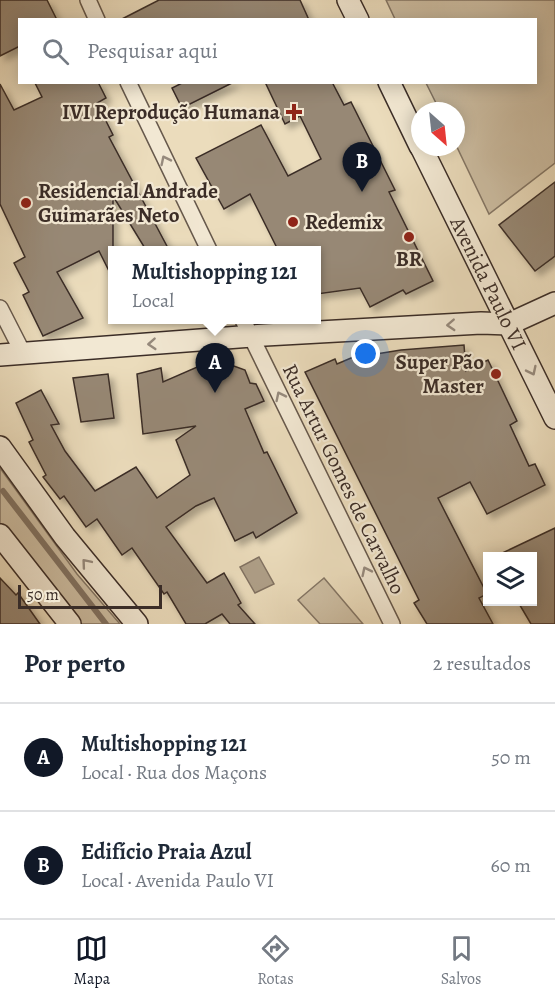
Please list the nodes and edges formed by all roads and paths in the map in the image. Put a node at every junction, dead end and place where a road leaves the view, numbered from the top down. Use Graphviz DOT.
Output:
graph roads {
  1 [pos="87,0"];
  2 [pos="348,0"];
  3 [pos="96,18"];
  4 [pos="357,18"];
  5 [pos="129,84"];
  6 [pos="390,84"];
  7 [pos="411,127"];
  8 [pos="425,156"];
  9 [pos="208,246"];
  10 [pos="555,303"];
  11 [pos="0,308"];
  12 [pos="509,324"];
  13 [pos="298,326"];
  14 [pos="247,328"];
  15 [pos="23,353"];
  16 [pos="0,355"];
  17 [pos="555,418"];
  18 [pos="0,447"];
  19 [pos="0,535"];
  20 [pos="70,624"];
  21 [pos="137,624"];
  22 [pos="392,624"];
  1 -- 3 [label="street"];
  2 -- 4 [label="street"];
  9 -- 5 [label="street, one-way"];
  6 -- 7 [label="street, Avenida Paulo VI"];
  8 -- 12 [label="street, Avenida Paulo VI"];
  10 -- 12 [label="street"];
  11 -- 15 [label="street"];
  12 -- 13 [label="street, one-way"];
  12 -- 17 [label="street, Avenida Paulo VI, one-way"];
  13 -- 14 [label="street"];
  14 -- 15 [label="street, one-way"];
  22 -- 14 [label="street, Rua Artur Gomes de Carvalho, one-way"];
  15 -- 16 [label="street"];
  21 -- 18 [label="street, one-way"];
  19 -- 20 [label="street"];
}
